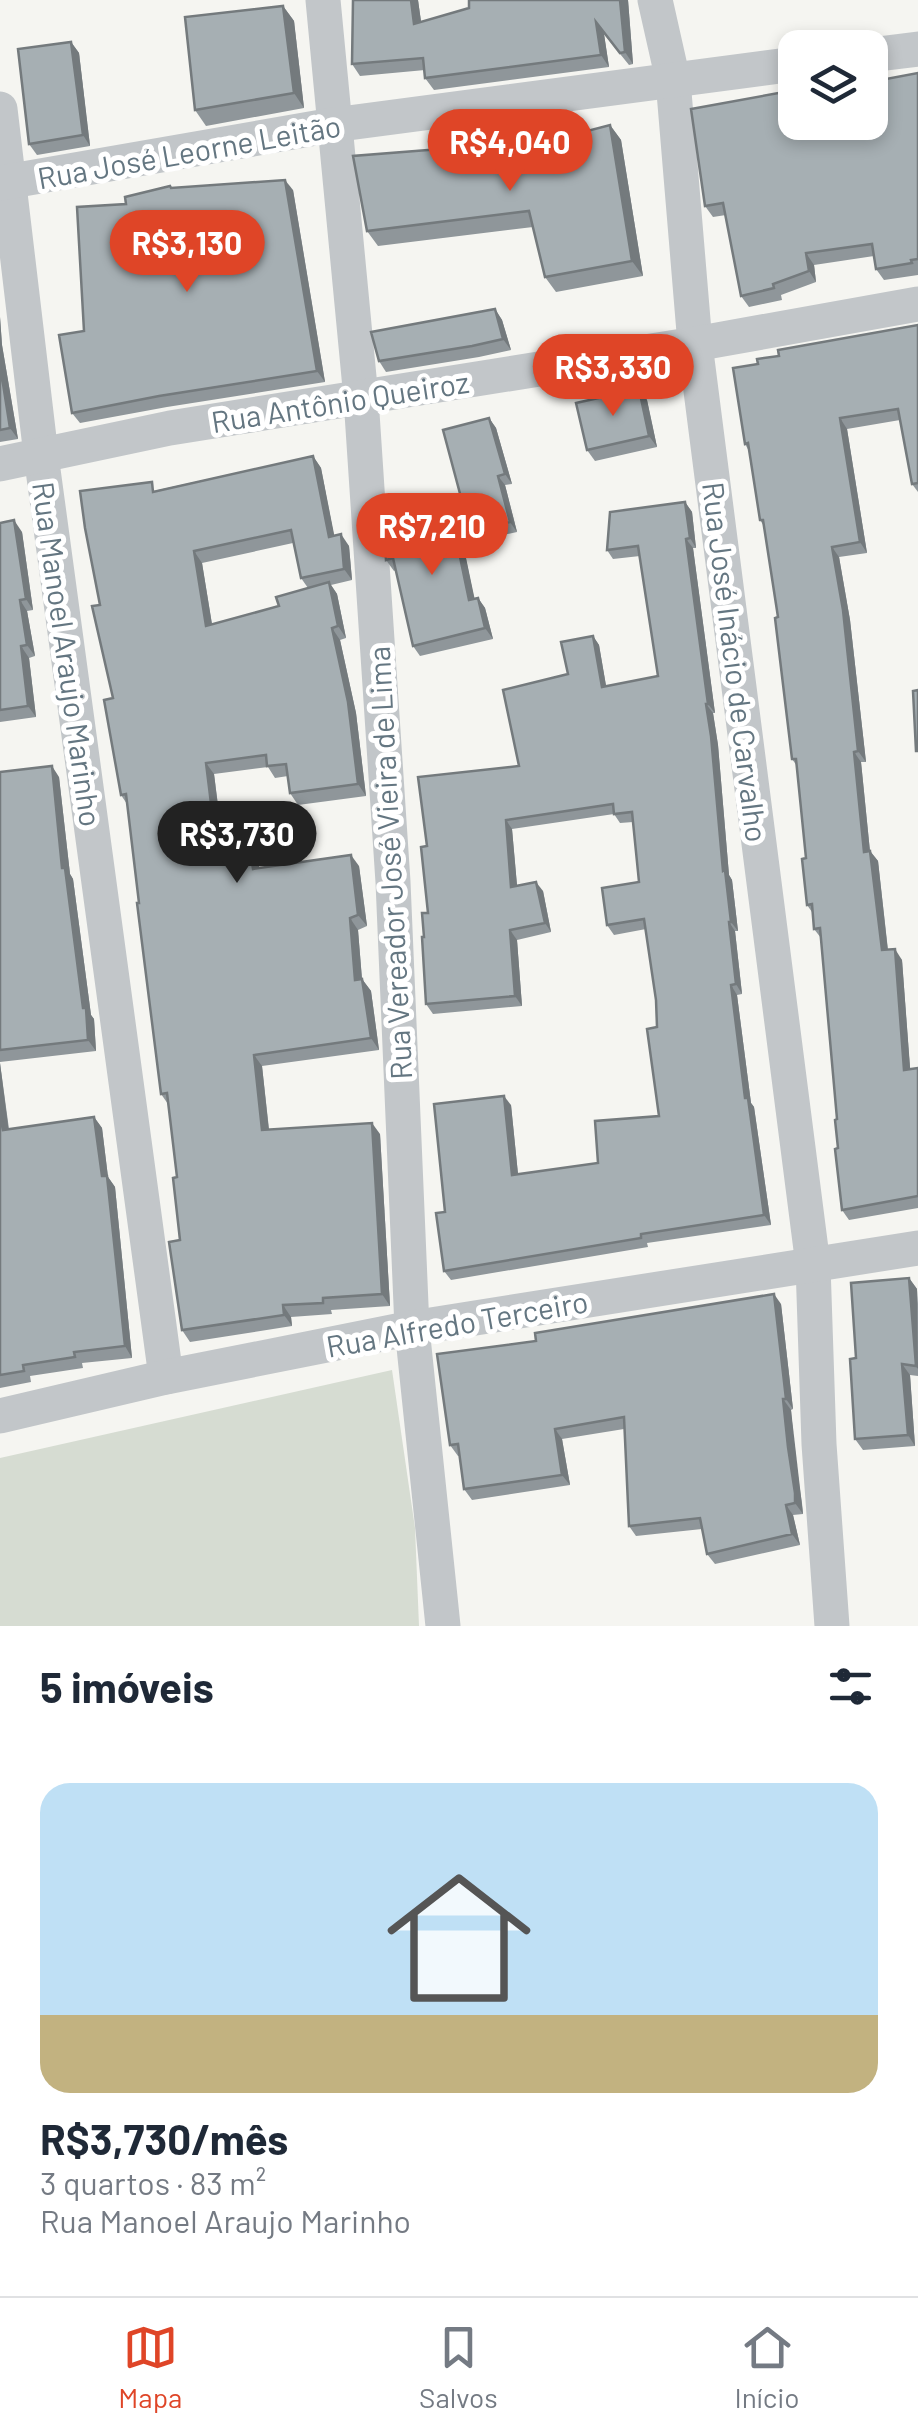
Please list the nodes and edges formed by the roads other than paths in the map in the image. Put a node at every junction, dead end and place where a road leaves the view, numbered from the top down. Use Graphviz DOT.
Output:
graph roads {
  1 [pos="323,0"];
  2 [pos="655,0"];
  3 [pos="918,48"];
  4 [pos="888,52"];
  5 [pos="778,66"];
  6 [pos="672,80"];
  7 [pos="0,109"];
  8 [pos="333,125"];
  9 [pos="4,182"];
  10 [pos="918,304"];
  11 [pos="695,344"];
  12 [pos="361,398"];
  13 [pos="41,455"];
  14 [pos="0,464"];
  15 [pos="918,1248"];
  16 [pos="813,1265"];
  17 [pos="412,1328"];
  18 [pos="166,1377"];
  19 [pos="0,1416"];
  20 [pos="443,1626"];
  21 [pos="832,1626"];
  1 -- 8 [label="street, Rua Vereador José Vieira de Lima"];
  2 -- 6 [label="street, Rua José Inácio de Carvalho"];
  3 -- 4 [label="street"];
  5 -- 6 [label="street, Rua José Leorne Leitão"];
  6 -- 8 [label="street, Rua José Leorne Leitão"];
  6 -- 11 [label="street, Rua José Inácio de Carvalho"];
  7 -- 9 [label="street, Rua Manoel Araujo Marinho"];
  8 -- 9 [label="street, Rua José Leorne Leitão"];
  8 -- 12 [label="street, Rua Vereador José Vieira de Lima"];
  9 -- 13 [label="street, Rua Manoel Araujo Marinho"];
  10 -- 11 [label="street, Rua Antônio Queiroz"];
  11 -- 12 [label="street, Rua Antônio Queiroz"];
  11 -- 16 [label="street, Rua José Inácio de Carvalho"];
  12 -- 13 [label="street, Rua Antônio Queiroz"];
  12 -- 17 [label="street, Rua Vereador José Vieira de Lima"];
  13 -- 14 [label="street, Rua Antônio Queiroz"];
  13 -- 18 [label="street, Rua Manoel Araujo Marinho"];
  15 -- 16 [label="street, Rua Alfredo Terceiro"];
  16 -- 17 [label="street, Rua Alfredo Terceiro"];
  16 -- 21 [label="street, Rua José Inácio de Carvalho"];
  17 -- 18 [label="street, Rua Alfredo Terceiro"];
  17 -- 20 [label="street, Rua Vereador José Vieira de Lima"];
  18 -- 19 [label="street, Rua Alfredo Terceiro"];
}
